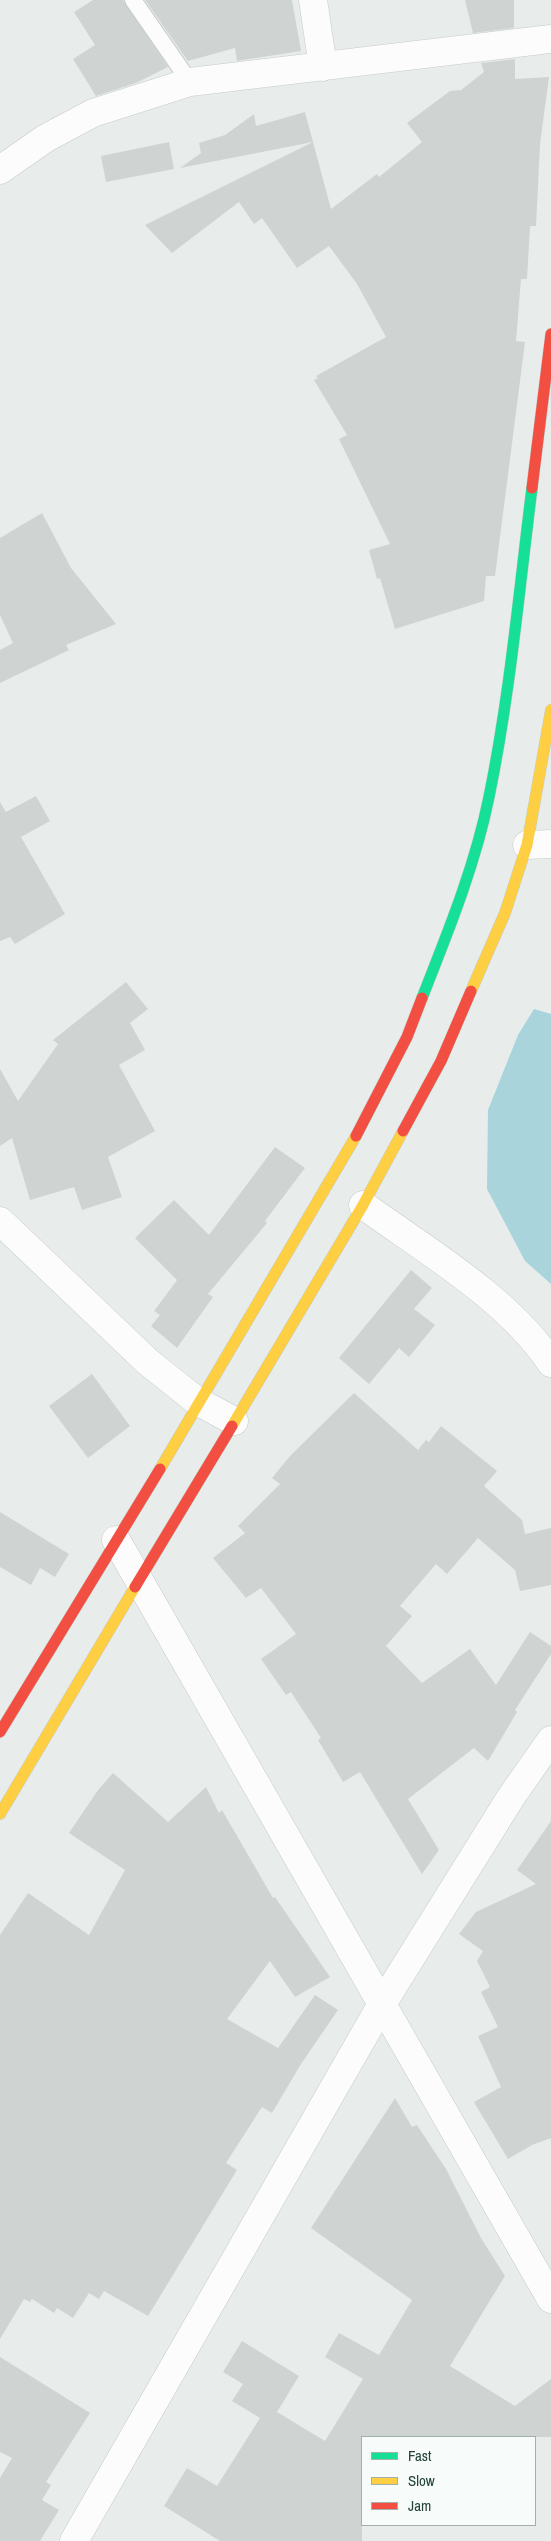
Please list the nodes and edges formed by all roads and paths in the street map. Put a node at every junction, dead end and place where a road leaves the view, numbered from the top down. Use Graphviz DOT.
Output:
graph roads {
  1 [pos="133,0"];
  2 [pos="313,0"];
  3 [pos="551,39"];
  4 [pos="324,67"];
  5 [pos="190,82"];
  6 [pos="0,170"];
  7 [pos="551,334"];
  8 [pos="551,710"];
  9 [pos="539,845"];
  10 [pos="363,1205"];
  11 [pos="0,1221"];
  12 [pos="551,1363"];
  13 [pos="197,1401"];
  14 [pos="234,1421"];
  15 [pos="116,1540"];
  16 [pos="140,1579"];
  17 [pos="0,1732"];
  18 [pos="551,1740"];
  19 [pos="0,1814"];
  20 [pos="382,2004"];
  21 [pos="551,2299"];
  22 [pos="74,2541"];
  1 -- 5 [label="lane"];
  2 -- 4 [label="street"];
  3 -- 4 [label="street"];
  4 -- 5 [label="street"];
  5 -- 6 [label="street"];
  7 -- 13 [label="street"];
  8 -- 9 [label="street"];
  9 -- 10 [label="street"];
  10 -- 12 [label="street"];
  10 -- 14 [label="street"];
  11 -- 13 [label="street"];
  13 -- 14 [label="street"];
  13 -- 15 [label="street"];
  14 -- 16 [label="street"];
  15 -- 16 [label="street"];
  15 -- 17 [label="street"];
  16 -- 19 [label="street"];
  16 -- 20 [label="street"];
  18 -- 20 [label="street"];
  20 -- 21 [label="street"];
  20 -- 22 [label="street"];
}
